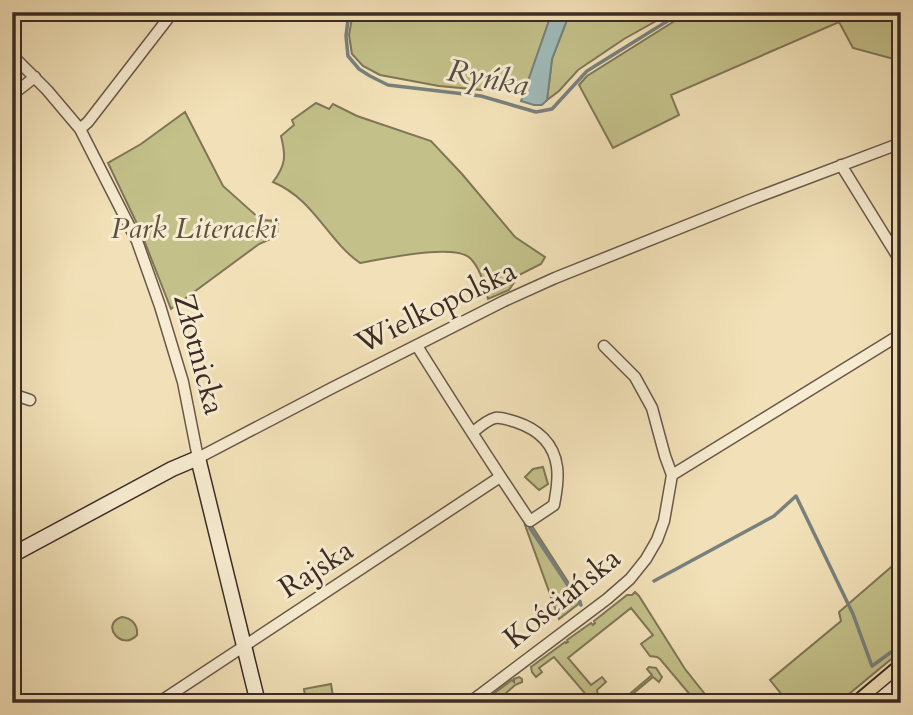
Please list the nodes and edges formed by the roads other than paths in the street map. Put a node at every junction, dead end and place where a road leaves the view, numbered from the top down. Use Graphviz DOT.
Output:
graph roads {
  1 [pos="173,12"];
  2 [pos="12,55"];
  3 [pos="35,78"];
  4 [pos="12,96"];
  5 [pos="80,129"];
  6 [pos="901,143"];
  7 [pos="841,165"];
  8 [pos="901,262"];
  9 [pos="901,334"];
  10 [pos="417,346"];
  11 [pos="604,346"];
  12 [pos="12,394"];
  13 [pos="30,401"];
  14 [pos="472,433"];
  15 [pos="198,458"];
  16 [pos="672,475"];
  17 [pos="500,477"];
  18 [pos="12,555"];
  19 [pos="244,647"];
  20 [pos="901,683"];
  21 [pos="158,703"];
  22 [pos="258,703"];
  23 [pos="469,703"];
  24 [pos="877,703"];
  1 -- 5 [label="street"];
  2 -- 3 [label="street, Złotnicka"];
  3 -- 4 [label="street"];
  3 -- 5 [label="street, Złotnicka"];
  5 -- 15 [label="street, Złotnicka"];
  6 -- 7 [label="street, Wielkopolska"];
  7 -- 8 [label="street"];
  7 -- 10 [label="street, Wielkopolska"];
  9 -- 16 [label="street"];
  10 -- 14 [label="street"];
  10 -- 15 [label="street, Wielkopolska"];
  11 -- 16 [label="street, Kościańska"];
  12 -- 13 [label="street"];
  14 -- 17 [label="street"];
  14 -- 17 [label="street"];
  15 -- 18 [label="street, Wielkopolska"];
  15 -- 19 [label="street, Złotnicka"];
  16 -- 23 [label="street, Kościańska"];
  17 -- 19 [label="street, Rajska"];
  19 -- 21 [label="street, Rajska"];
  19 -- 22 [label="street, Złotnicka"];
  20 -- 24 [label="street"];
}
